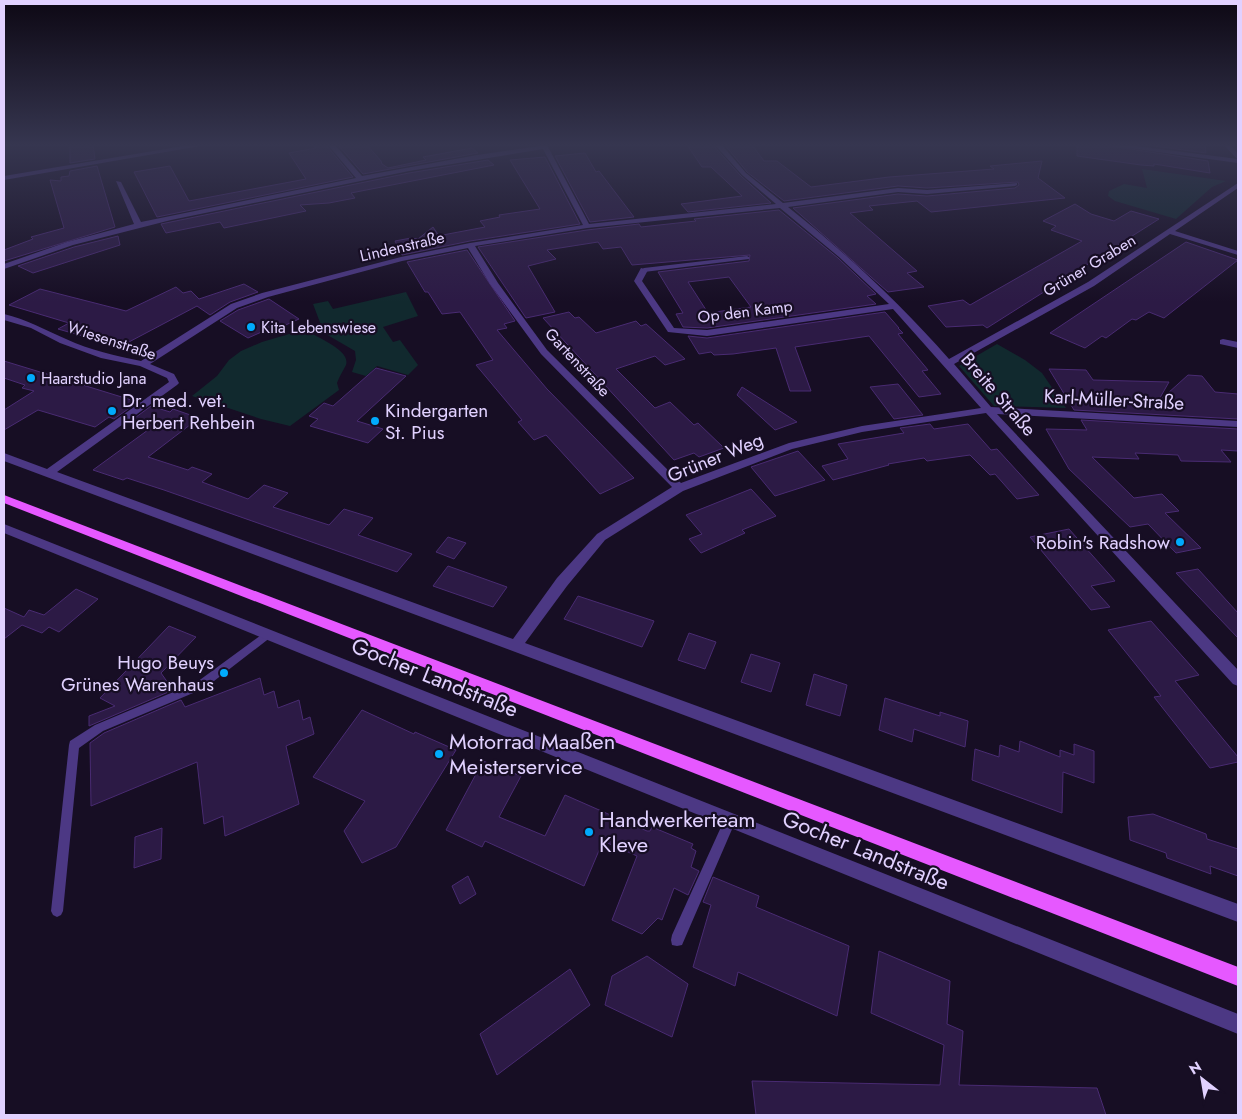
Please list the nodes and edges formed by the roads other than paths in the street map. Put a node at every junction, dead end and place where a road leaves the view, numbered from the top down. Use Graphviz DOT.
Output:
graph roads {
  1 [pos="125,197"];
  2 [pos="271,197"];
  3 [pos="572,197"];
  4 [pos="770,197"];
  5 [pos="845,197"];
  6 [pos="1221,197"];
  7 [pos="780,206"];
  8 [pos="138,224"];
  9 [pos="587,226"];
  10 [pos="1171,232"];
  11 [pos="470,245"];
  12 [pos="1238,254"];
  13 [pos="747,258"];
  14 [pos="4,267"];
  15 [pos="644,270"];
  16 [pos="895,306"];
  17 [pos="4,317"];
  18 [pos="1223,342"];
  19 [pos="1238,345"];
  20 [pos="949,363"];
  21 [pos="143,364"];
  22 [pos="987,410"];
  23 [pos="1238,424"];
  24 [pos="4,457"];
  25 [pos="48,474"];
  26 [pos="679,488"];
  27 [pos="4,499"];
  28 [pos="4,528"];
  29 [pos="268,634"];
  30 [pos="516,645"];
  31 [pos="1238,680"];
  32 [pos="730,820"];
  33 [pos="57,911"];
  34 [pos="1238,912"];
  35 [pos="677,940"];
  36 [pos="1238,977"];
  37 [pos="1238,1024"];
  1 -- 8 [label="street"];
  2 -- 8 [label="street"];
  3 -- 9 [label="street"];
  4 -- 7 [label="street, Breite Straße"];
  5 -- 7 [label="street, Lindenstraße"];
  6 -- 10 [label="street, Grüner Graben"];
  7 -- 9 [label="street, Lindenstraße"];
  7 -- 16 [label="street, Breite Straße"];
  8 -- 14 [label="street"];
  9 -- 11 [label="street, Lindenstraße"];
  10 -- 12 [label="street"];
  10 -- 20 [label="street, Grüner Graben"];
  11 -- 21 [label="street, Lindenstraße"];
  11 -- 26 [label="street, Gartenstraße"];
  13 -- 15 [label="lane"];
  15 -- 16 [label="street, Op den Kamp"];
  16 -- 20 [label="street, Breite Straße"];
  17 -- 21 [label="street, Wiesenstraße"];
  18 -- 19 [label="street"];
  20 -- 22 [label="street, Breite Straße"];
  21 -- 25 [label="street, Wiesenstraße"];
  22 -- 23 [label="street, Karl-Müller-Straße"];
  22 -- 26 [label="street, Grüner Weg"];
  22 -- 31 [label="street, Breite Straße"];
  24 -- 25 [label="street"];
  25 -- 30 [label="street"];
  26 -- 30 [label="street, Grüner Weg"];
  27 -- 36 [label="main road, Gocher Landstraße"];
  28 -- 29 [label="street, Gocher Landstraße"];
  29 -- 32 [label="street, Gocher Landstraße"];
  29 -- 33 [label="lane"];
  30 -- 34 [label="street"];
  32 -- 35 [label="lane"];
  32 -- 37 [label="street, Gocher Landstraße"];
}
